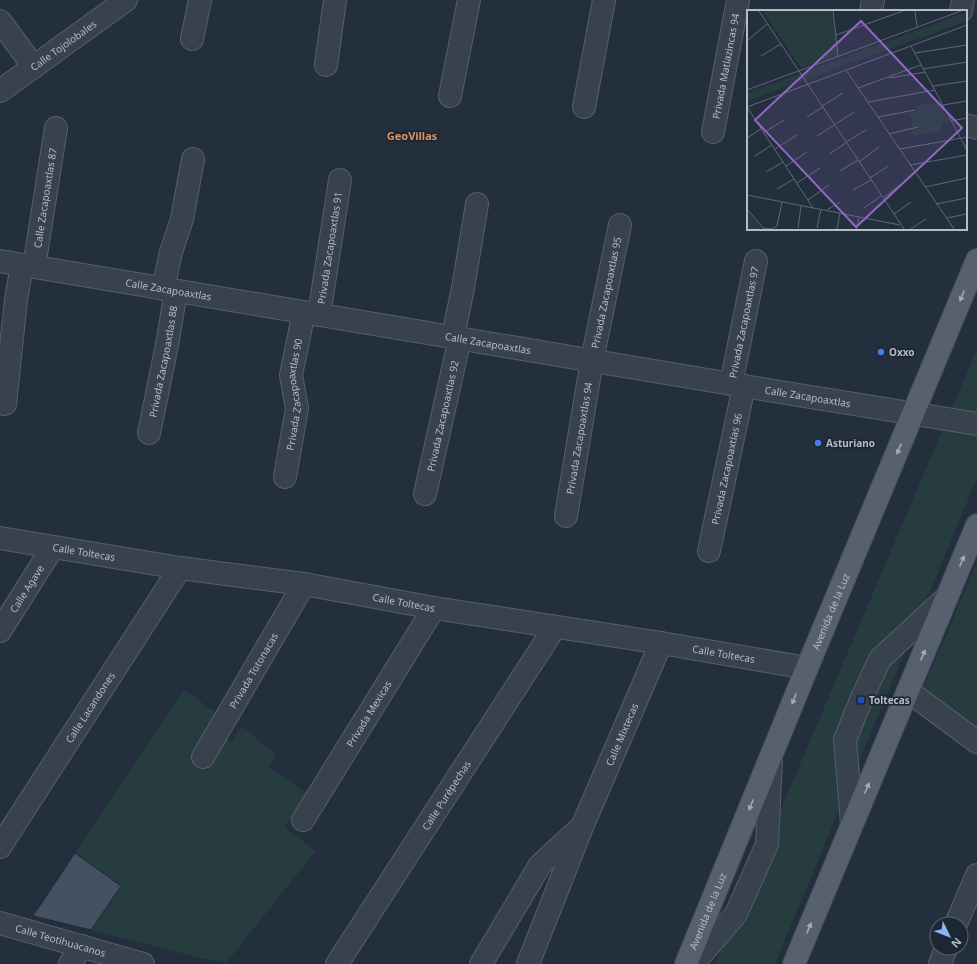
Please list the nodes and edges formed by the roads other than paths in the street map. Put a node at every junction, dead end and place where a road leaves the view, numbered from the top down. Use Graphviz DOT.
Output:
graph roads {
  1 [pos="126,0"];
  2 [pos="200,0"];
  3 [pos="335,0"];
  4 [pos="469,0"];
  5 [pos="604,0"];
  6 [pos="738,0"];
  7 [pos="873,0"];
  8 [pos="963,0"];
  9 [pos="871,10"];
  10 [pos="961,10"];
  11 [pos="0,21"];
  12 [pos="192,39"];
  13 [pos="326,65"];
  14 [pos="34,67"];
  15 [pos="0,91"];
  16 [pos="450,96"];
  17 [pos="584,107"];
  18 [pos="967,125"];
  19 [pos="56,128"];
  20 [pos="977,128"];
  21 [pos="714,132"];
  22 [pos="193,159"];
  23 [pos="340,180"];
  24 [pos="477,204"];
  25 [pos="620,225"];
  26 [pos="977,260"];
  27 [pos="0,261"];
  28 [pos="756,261"];
  29 [pos="28,266"];
  30 [pos="169,290"];
  31 [pos="311,314"];
  32 [pos="457,337"];
  33 [pos="592,360"];
  34 [pos="737,385"];
  35 [pos="5,404"];
  36 [pos="914,414"];
  37 [pos="977,424"];
  38 [pos="149,433"];
  39 [pos="285,477"];
  40 [pos="425,494"];
  41 [pos="566,516"];
  42 [pos="977,525"];
  43 [pos="0,538"];
  44 [pos="53,547"];
  45 [pos="710,551"];
  46 [pos="180,568"];
  47 [pos="304,584"];
  48 [pos="947,597"];
  49 [pos="434,608"];
  50 [pos="555,627"];
  51 [pos="0,631"];
  52 [pos="662,643"];
  53 [pos="807,668"];
  54 [pos="908,691"];
  55 [pos="977,742"];
  56 [pos="771,756"];
  57 [pos="203,757"];
  58 [pos="303,820"];
  59 [pos="852,824"];
  60 [pos="582,827"];
  61 [pos="0,847"];
  62 [pos="977,875"];
  63 [pos="959,916"];
  64 [pos="0,923"];
  65 [pos="82,946"];
  66 [pos="70,964"];
  67 [pos="143,964"];
  68 [pos="337,964"];
  69 [pos="481,964"];
  70 [pos="528,964"];
  71 [pos="686,964"];
  72 [pos="693,964"];
  73 [pos="794,964"];
  1 -- 14 [label="street, Calle Tojolobales"];
  2 -- 12 [label="street"];
  3 -- 13 [label="street"];
  4 -- 16 [label="street"];
  5 -- 17 [label="street"];
  6 -- 21 [label="street, Privada Matlazincas 94"];
  7 -- 9 [label="street"];
  8 -- 10 [label="street"];
  11 -- 14 [label="street"];
  14 -- 15 [label="street, Calle Tojolobales"];
  18 -- 20 [label="street"];
  19 -- 29 [label="street, Calle Zacapoaxtlas 87"];
  22 -- 30 [label="street, Privada Zacapoaxtlas 88"];
  23 -- 31 [label="street, Privada Zacapoaxtlas 91"];
  24 -- 32 [label="street, Privada Zacapoaxtlas 92"];
  25 -- 33 [label="street, Privada Zacapoaxtlas 95"];
  26 -- 36 [label="main road, Avenida de la Luz, one-way"];
  27 -- 29 [label="street, Calle Zacapoaxtlas"];
  28 -- 34 [label="street, Privada Zacapoaxtlas 97"];
  29 -- 30 [label="street, Calle Zacapoaxtlas"];
  29 -- 35 [label="street, Calle Zacapoaxtlas 87"];
  30 -- 31 [label="street, Calle Zacapoaxtlas"];
  30 -- 38 [label="street, Privada Zacapoaxtlas 88"];
  31 -- 32 [label="street, Calle Zacapoaxtlas"];
  31 -- 39 [label="street, Privada Zacapoaxtlas 90"];
  32 -- 33 [label="street, Calle Zacapoaxtlas"];
  32 -- 40 [label="street, Privada Zacapoaxtlas 92"];
  33 -- 34 [label="street, Calle Zacapoaxtlas"];
  33 -- 41 [label="street, Privada Zacapoaxtlas 94"];
  34 -- 36 [label="street, Calle Zacapoaxtlas"];
  34 -- 45 [label="street, Privada Zacapoaxtlas 96"];
  36 -- 37 [label="street, Calle Zacapoaxtlas"];
  36 -- 53 [label="main road, Avenida de la Luz, one-way"];
  48 -- 42 [label="main road, one-way"];
  43 -- 44 [label="street, Calle Toltecas"];
  44 -- 46 [label="street, Calle Toltecas"];
  44 -- 51 [label="street, Calle Agave"];
  46 -- 47 [label="street, Calle Toltecas"];
  46 -- 61 [label="street, Calle Lacandones"];
  47 -- 49 [label="street, Calle Toltecas"];
  47 -- 57 [label="street, Privada Totonacas"];
  54 -- 48 [label="main road, one-way"];
  48 -- 59 [label="street"];
  49 -- 50 [label="street, Calle Toltecas"];
  49 -- 58 [label="street, Privada Mexicas"];
  50 -- 52 [label="street, Calle Toltecas"];
  50 -- 68 [label="street, Calle Purépechas"];
  52 -- 53 [label="street, Calle Toltecas"];
  52 -- 60 [label="street, Calle Mixtecas"];
  53 -- 56 [label="main road, Avenida de la Luz, one-way"];
  54 -- 55 [label="street"];
  59 -- 54 [label="main road, one-way"];
  56 -- 71 [label="main road, Avenida de la Luz, one-way"];
  56 -- 72 [label="street"];
  73 -- 59 [label="main road, one-way"];
  60 -- 69 [label="street, Calle Mixtecas"];
  60 -- 70 [label="street, Calle Mixtecas"];
  62 -- 63 [label="street"];
  64 -- 65 [label="street, Calle Teotihuacanos"];
  65 -- 66 [label="street"];
  65 -- 67 [label="street, Calle Teotihuacanos"];
}
